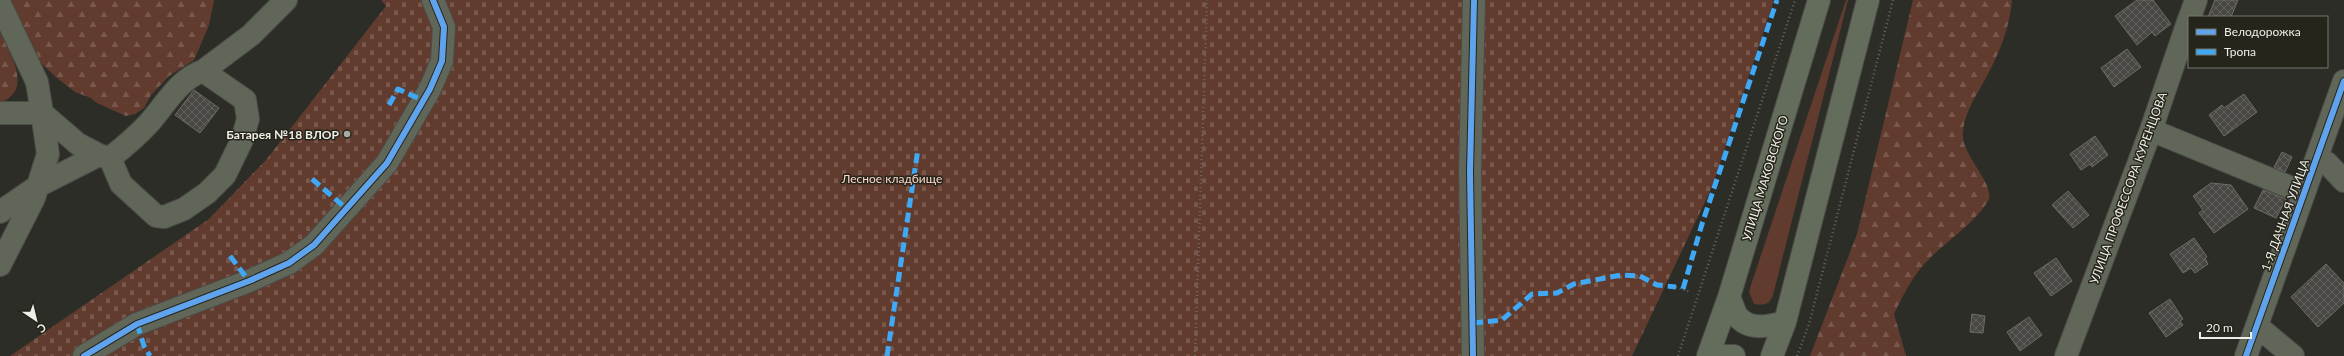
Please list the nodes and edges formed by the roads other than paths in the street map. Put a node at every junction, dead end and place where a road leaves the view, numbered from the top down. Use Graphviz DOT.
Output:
graph roads {
  1 [pos="286,0"];
  2 [pos="433,0"];
  3 [pos="1474,0"];
  4 [pos="1819,0"];
  5 [pos="1868,0"];
  6 [pos="2196,0"];
  7 [pos="0,4"];
  8 [pos="2190,16"];
  9 [pos="2188,21"];
  10 [pos="203,71"];
  11 [pos="2344,81"];
  12 [pos="0,113"];
  13 [pos="42,113"];
  14 [pos="2151,130"];
  15 [pos="104,157"];
  16 [pos="2316,158"];
  17 [pos="2344,181"];
  18 [pos="38,186"];
  19 [pos="2304,193"];
  20 [pos="0,212"];
  21 [pos="0,265"];
  22 [pos="1729,296"];
  23 [pos="1785,322"];
  24 [pos="2256,326"];
  25 [pos="84,356"];
  26 [pos="1473,356"];
  27 [pos="1708,356"];
  28 [pos="1722,356"];
  29 [pos="1734,356"];
  30 [pos="1772,356"];
  31 [pos="2066,356"];
  32 [pos="2246,356"];
  33 [pos="2293,356"];
  1 -- 10 [label="street"];
  2 -- 25 [label="street"];
  3 -- 26 [label="street"];
  4 -- 22 [label="highway, УЛИЦА МАКОВСКОГО"];
  5 -- 23 [label="highway"];
  6 -- 8 [label="street, УЛИЦА ПРОФЕССОРА КУРЕНЦОВА"];
  7 -- 13 [label="street"];
  9 -- 14 [label="street, УЛИЦА ПРОФЕССОРА КУРЕНЦОВА"];
  10 -- 15 [label="street"];
  10 -- 15 [label="street"];
  11 -- 16 [label="street, 1-Я ДАЧНАЯ УЛИЦА"];
  12 -- 13 [label="street"];
  13 -- 15 [label="street"];
  13 -- 18 [label="street"];
  14 -- 19 [label="street"];
  14 -- 31 [label="street, УЛИЦА ПРОФЕССОРА КУРЕНЦОВА"];
  15 -- 18 [label="street"];
  16 -- 17 [label="street"];
  16 -- 19 [label="street, 1-Я ДАЧНАЯ УЛИЦА"];
  18 -- 20 [label="street"];
  18 -- 21 [label="street"];
  19 -- 24 [label="street, 1-Я ДАЧНАЯ УЛИЦА"];
  22 -- 23 [label="highway"];
  22 -- 27 [label="highway, УЛИЦА МАКОВСКОГО"];
  23 -- 30 [label="highway"];
  24 -- 32 [label="street, 1-Я ДАЧНАЯ УЛИЦА"];
  24 -- 33 [label="street"];
  28 -- 29 [label="highway"];
}
